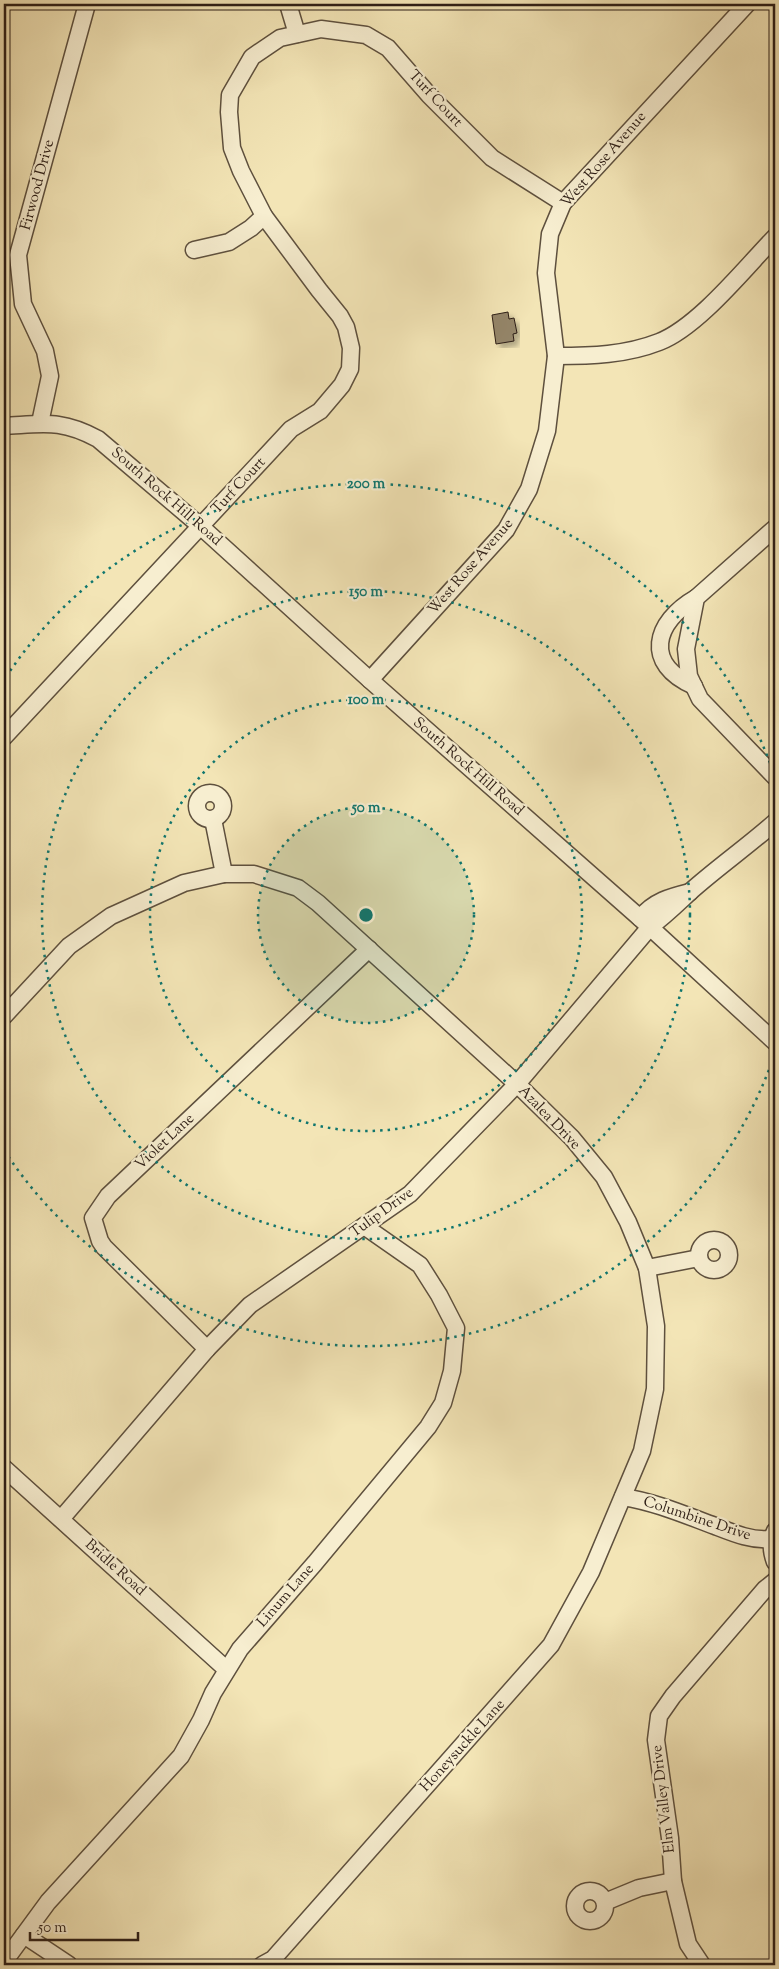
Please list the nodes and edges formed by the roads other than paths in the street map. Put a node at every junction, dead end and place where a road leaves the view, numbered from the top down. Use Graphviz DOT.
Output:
graph roads {
  1 [pos="87,4"];
  2 [pos="288,4"];
  3 [pos="747,4"];
  4 [pos="297,34"];
  5 [pos="563,203"];
  6 [pos="264,216"];
  7 [pos="775,237"];
  8 [pos="194,250"];
  9 [pos="556,356"];
  10 [pos="40,423"];
  11 [pos="4,426"];
  12 [pos="201,527"];
  13 [pos="775,528"];
  14 [pos="696,598"];
  15 [pos="370,680"];
  16 [pos="694,686"];
  17 [pos="4,737"];
  18 [pos="775,777"];
  19 [pos="213,819"];
  20 [pos="775,822"];
  21 [pos="224,874"];
  22 [pos="645,923"];
  23 [pos="369,949"];
  24 [pos="4,1016"];
  25 [pos="775,1042"];
  26 [pos="517,1084"];
  27 [pos="364,1226"];
  28 [pos="699,1258"];
  29 [pos="647,1268"];
  30 [pos="207,1349"];
  31 [pos="4,1468"];
  32 [pos="623,1497"];
  33 [pos="61,1519"];
  34 [pos="773,1535"];
  35 [pos="775,1562"];
  36 [pos="775,1581"];
  37 [pos="226,1669"];
  38 [pos="673,1881"];
  39 [pos="604,1902"];
  40 [pos="24,1935"];
  41 [pos="4,1962"];
  42 [pos="69,1965"];
  43 [pos="262,1965"];
  44 [pos="702,1965"];
  1 -- 10 [label="street, Firwood Drive"];
  2 -- 4 [label="street"];
  3 -- 5 [label="street, West Rose Avenue"];
  4 -- 5 [label="street, Turf Court"];
  4 -- 6 [label="street, Turf Court"];
  5 -- 9 [label="street, West Rose Avenue"];
  6 -- 8 [label="street"];
  6 -- 12 [label="street, Turf Court"];
  7 -- 9 [label="street"];
  9 -- 15 [label="street, West Rose Avenue"];
  10 -- 11 [label="street, South Rock Hill Road"];
  10 -- 12 [label="street, South Rock Hill Road"];
  12 -- 15 [label="street, South Rock Hill Road"];
  12 -- 17 [label="street, Turf Court"];
  13 -- 14 [label="street"];
  14 -- 16 [label="street"];
  14 -- 16 [label="street"];
  15 -- 22 [label="street, South Rock Hill Road"];
  16 -- 18 [label="street"];
  19 -- 21 [label="street"];
  20 -- 22 [label="street, Tulip Drive"];
  21 -- 23 [label="street, Azalea Drive"];
  21 -- 24 [label="street, Azalea Drive"];
  22 -- 25 [label="street, South Rock Hill Road"];
  22 -- 26 [label="street, Tulip Drive"];
  23 -- 26 [label="street, Azalea Drive"];
  23 -- 30 [label="street, Violet Lane"];
  26 -- 27 [label="street, Tulip Drive"];
  26 -- 29 [label="street, Azalea Drive"];
  27 -- 30 [label="street, Tulip Drive"];
  27 -- 37 [label="street, Linum Lane"];
  28 -- 29 [label="street"];
  29 -- 32 [label="street, Azalea Drive"];
  30 -- 33 [label="street, Tulip Drive"];
  31 -- 33 [label="street, Bridle Road"];
  32 -- 34 [label="street, Columbine Drive"];
  32 -- 43 [label="street, Honeysuckle Lane"];
  33 -- 37 [label="street, Bridle Road"];
  34 -- 35 [label="street"];
  36 -- 38 [label="street, Elm Valley Drive"];
  37 -- 40 [label="street, Linum Lane"];
  38 -- 39 [label="street"];
  38 -- 44 [label="street, Elm Valley Drive"];
  40 -- 41 [label="street, Linum Lane"];
  40 -- 42 [label="street"];
}
